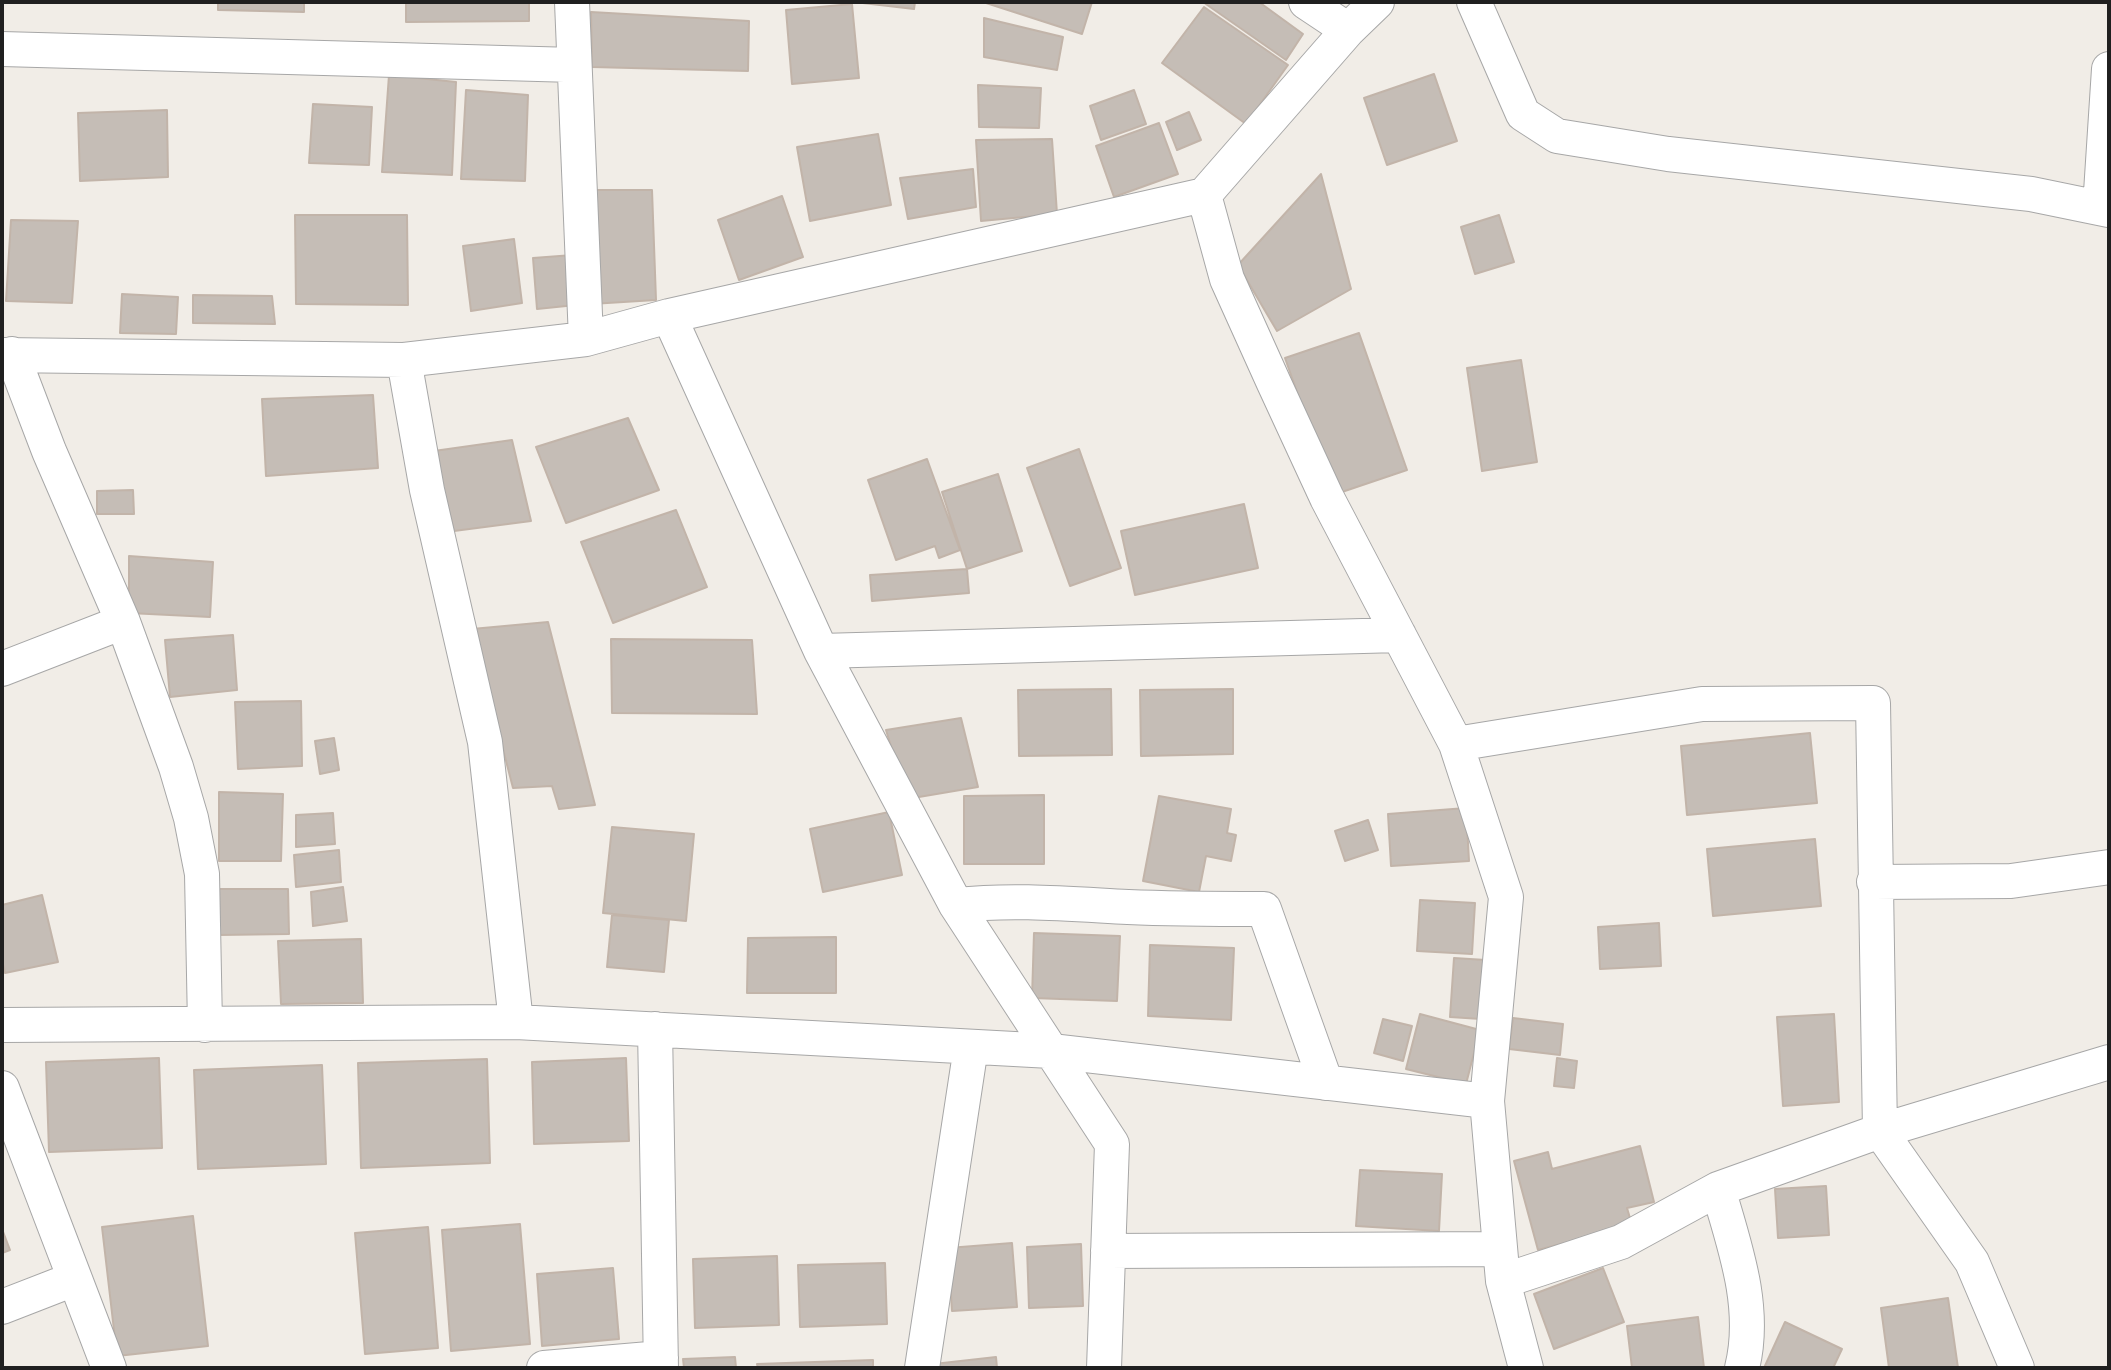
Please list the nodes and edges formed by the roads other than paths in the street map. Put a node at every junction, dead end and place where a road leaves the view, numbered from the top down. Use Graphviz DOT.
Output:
graph roads {
  1 [pos="572,2"];
  2 [pos="1306,2"];
  3 [pos="1377,2"];
  4 [pos="1474,2"];
  5 [pos="1348,30"];
  6 [pos="2,49"];
  7 [pos="574,65"];
  8 [pos="2109,69"];
  9 [pos="1204,195"];
  10 [pos="2104,209"];
  11 [pos="669,316"];
  12 [pos="586,339"];
  13 [pos="7,354"];
  14 [pos="404,360"];
  15 [pos="123,622"];
  16 [pos="1399,635"];
  17 [pos="821,651"];
  18 [pos="2,669"];
  19 [pos="1456,744"];
  20 [pos="2109,867"];
  21 [pos="1874,882"];
  22 [pos="956,905"];
  23 [pos="516,1022"];
  24 [pos="2,1025"];
  25 [pos="205,1025"];
  26 [pos="655,1029"];
  27 [pos="971,1047"];
  28 [pos="1051,1051"];
  29 [pos="2109,1062"];
  30 [pos="1326,1083"];
  31 [pos="2,1088"];
  32 [pos="1487,1101"];
  33 [pos="1880,1131"];
  34 [pos="1718,1189"];
  35 [pos="1108,1251"];
  36 [pos="1502,1265"];
  37 [pos="74,1279"];
  38 [pos="2,1307"];
  39 [pos="661,1363"];
  40 [pos="109,1368"];
  41 [pos="544,1368"];
  42 [pos="922,1368"];
  43 [pos="1104,1368"];
  44 [pos="1526,1368"];
  45 [pos="1742,1368"];
  46 [pos="2017,1368"];
  1 -- 7 [label="street"];
  2 -- 5 [label="street"];
  3 -- 5 [label="street"];
  4 -- 10 [label="street"];
  5 -- 9 [label="street"];
  6 -- 7 [label="street"];
  7 -- 12 [label="street"];
  8 -- 10 [label="street"];
  9 -- 11 [label="street"];
  9 -- 16 [label="street"];
  11 -- 12 [label="street"];
  11 -- 17 [label="street"];
  12 -- 14 [label="street"];
  13 -- 14 [label="street"];
  13 -- 15 [label="street"];
  14 -- 23 [label="street"];
  15 -- 18 [label="street"];
  15 -- 25 [label="street"];
  16 -- 17 [label="street"];
  16 -- 19 [label="street"];
  17 -- 22 [label="street"];
  19 -- 21 [label="street"];
  19 -- 32 [label="street"];
  20 -- 21 [label="street"];
  21 -- 33 [label="street"];
  22 -- 28 [label="street"];
  22 -- 30 [label="street"];
  23 -- 25 [label="street"];
  23 -- 26 [label="street"];
  24 -- 25 [label="street"];
  26 -- 27 [label="street"];
  26 -- 39 [label="street"];
  27 -- 28 [label="street"];
  27 -- 42 [label="street"];
  28 -- 30 [label="street"];
  28 -- 35 [label="street"];
  29 -- 33 [label="street"];
  30 -- 32 [label="street"];
  31 -- 37 [label="street"];
  32 -- 36 [label="street"];
  33 -- 34 [label="street"];
  33 -- 46 [label="street"];
  34 -- 36 [label="street"];
  34 -- 45 [label="street"];
  35 -- 36 [label="street"];
  35 -- 43 [label="street"];
  36 -- 44 [label="street"];
  37 -- 38 [label="street"];
  37 -- 40 [label="street"];
  39 -- 41 [label="street"];
}
